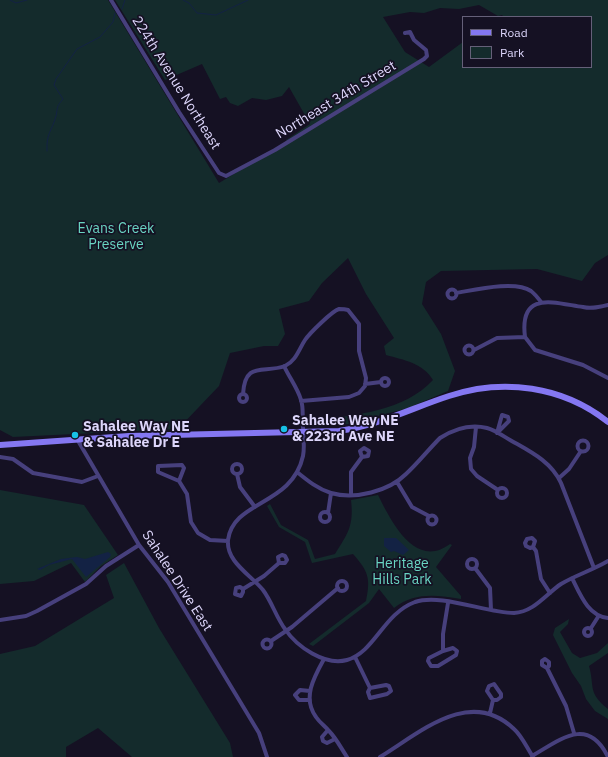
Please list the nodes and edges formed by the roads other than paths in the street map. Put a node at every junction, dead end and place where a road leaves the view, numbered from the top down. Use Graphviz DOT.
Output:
graph roads {
  1 [pos="111,0"];
  2 [pos="405,33"];
  3 [pos="223,176"];
  4 [pos="456,293"];
  5 [pos="541,302"];
  6 [pos="608,305"];
  7 [pos="525,337"];
  8 [pos="474,350"];
  9 [pos="284,366"];
  10 [pos="608,378"];
  11 [pos="381,382"];
  12 [pos="365,384"];
  13 [pos="243,394"];
  14 [pos="301,401"];
  15 [pos="608,422"];
  16 [pos="476,427"];
  17 [pos="303,433"];
  18 [pos="77,440"];
  19 [pos="0,445"];
  20 [pos="581,451"];
  21 [pos="0,457"];
  22 [pos="362,457"];
  23 [pos="297,472"];
  24 [pos="237,474"];
  25 [pos="98,476"];
  26 [pos="559,478"];
  27 [pos="179,481"];
  28 [pos="396,482"];
  29 [pos="498,490"];
  30 [pos="330,493"];
  31 [pos="351,495"];
  32 [pos="255,507"];
  33 [pos="328,513"];
  34 [pos="429,516"];
  35 [pos="228,541"];
  36 [pos="140,546"];
  37 [pos="533,547"];
  38 [pos="608,562"];
  39 [pos="279,563"];
  40 [pos="475,568"];
  41 [pos="594,568"];
  42 [pos="572,578"];
  43 [pos="255,581"];
  44 [pos="338,588"];
  45 [pos="242,589"];
  46 [pos="550,593"];
  47 [pos="448,603"];
  48 [pos="491,610"];
  49 [pos="598,616"];
  50 [pos="608,618"];
  51 [pos="0,620"];
  52 [pos="590,628"];
  53 [pos="285,631"];
  54 [pos="271,641"];
  55 [pos="443,651"];
  56 [pos="355,657"];
  57 [pos="324,659"];
  58 [pos="547,668"];
  59 [pos="370,688"];
  60 [pos="310,691"];
  61 [pos="310,700"];
  62 [pos="493,700"];
  63 [pos="490,713"];
  64 [pos="328,730"];
  65 [pos="574,733"];
  66 [pos="335,739"];
  67 [pos="267,757"];
  68 [pos="346,757"];
  69 [pos="380,757"];
  70 [pos="533,757"];
  71 [pos="608,757"];
  1 -- 3 [label="street, 224th Avenue Northeast"];
  2 -- 3 [label="street, Northeast 34th Street"];
  4 -- 5 [label="street"];
  5 -- 6 [label="street"];
  5 -- 7 [label="street"];
  7 -- 8 [label="street"];
  7 -- 10 [label="street"];
  9 -- 12 [label="street"];
  9 -- 13 [label="street"];
  9 -- 14 [label="street"];
  11 -- 12 [label="street"];
  12 -- 14 [label="street"];
  14 -- 17 [label="street"];
  15 -- 17 [label="main road"];
  16 -- 26 [label="street"];
  16 -- 28 [label="street"];
  16 -- 29 [label="street"];
  17 -- 18 [label="main road"];
  17 -- 23 [label="street"];
  18 -- 19 [label="main road"];
  18 -- 25 [label="street, Sahalee Drive East"];
  20 -- 26 [label="street"];
  21 -- 25 [label="street"];
  22 -- 31 [label="street"];
  23 -- 30 [label="street"];
  23 -- 32 [label="street"];
  24 -- 32 [label="street"];
  25 -- 36 [label="street, Sahalee Drive East"];
  26 -- 41 [label="street"];
  27 -- 27 [label="street"];
  27 -- 35 [label="street"];
  28 -- 31 [label="street"];
  28 -- 34 [label="street"];
  30 -- 31 [label="street"];
  30 -- 33 [label="street"];
  32 -- 35 [label="street"];
  35 -- 43 [label="street"];
  36 -- 51 [label="street"];
  36 -- 67 [label="street, Sahalee Drive East"];
  37 -- 46 [label="street"];
  38 -- 41 [label="street"];
  39 -- 43 [label="street"];
  40 -- 48 [label="street"];
  41 -- 42 [label="street"];
  42 -- 46 [label="street"];
  42 -- 49 [label="street"];
  43 -- 45 [label="street"];
  43 -- 53 [label="street"];
  44 -- 53 [label="street"];
  46 -- 48 [label="street"];
  47 -- 48 [label="street"];
  47 -- 55 [label="street"];
  47 -- 56 [label="street"];
  49 -- 50 [label="street"];
  49 -- 52 [label="street"];
  53 -- 54 [label="street"];
  53 -- 57 [label="street"];
  55 -- 55 [label="street"];
  56 -- 57 [label="street"];
  56 -- 59 [label="street"];
  57 -- 60 [label="street"];
  58 -- 65 [label="street"];
  59 -- 59 [label="street"];
  60 -- 61 [label="street"];
  60 -- 61 [label="street"];
  61 -- 64 [label="street"];
  62 -- 63 [label="street"];
  63 -- 69 [label="street"];
  63 -- 70 [label="street"];
  64 -- 66 [label="street"];
  64 -- 66 [label="street"];
  65 -- 70 [label="street"];
  65 -- 71 [label="street"];
  66 -- 68 [label="street"];
}
